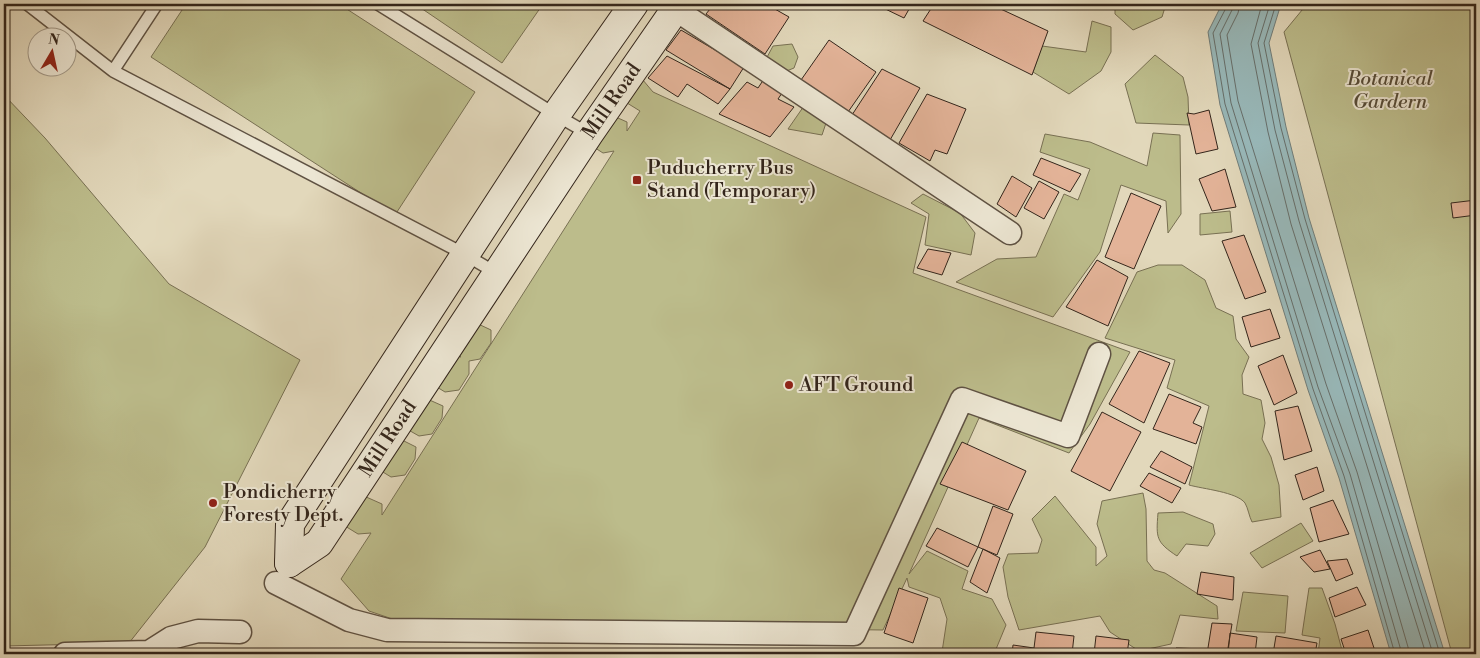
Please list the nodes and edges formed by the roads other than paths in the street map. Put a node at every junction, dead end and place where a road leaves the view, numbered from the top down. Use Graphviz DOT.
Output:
graph roads {
  1 [pos="27,4"];
  2 [pos="157,4"];
  3 [pos="378,4"];
  4 [pos="634,4"];
  5 [pos="677,6"];
  6 [pos="113,71"];
  7 [pos="556,115"];
  8 [pos="589,134"];
  9 [pos="1010,233"];
  10 [pos="464,254"];
  11 [pos="498,274"];
  12 [pos="1099,354"];
  13 [pos="276,583"];
  14 [pos="240,632"];
  15 [pos="65,654"];
  1 -- 6 [label="lane"];
  2 -- 6 [label="lane"];
  3 -- 7 [label="lane"];
  4 -- 7 [label="main road, Mill Road"];
  5 -- 8 [label="main road, Mill Road"];
  5 -- 9 [label="street"];
  6 -- 10 [label="lane"];
  7 -- 8 [label="lane"];
  7 -- 10 [label="main road, Mill Road"];
  8 -- 11 [label="main road, Mill Road"];
  10 -- 11 [label="lane"];
  10 -- 11 [label="main road, Mill Road"];
  12 -- 13 [label="street"];
  14 -- 15 [label="street"];
}
